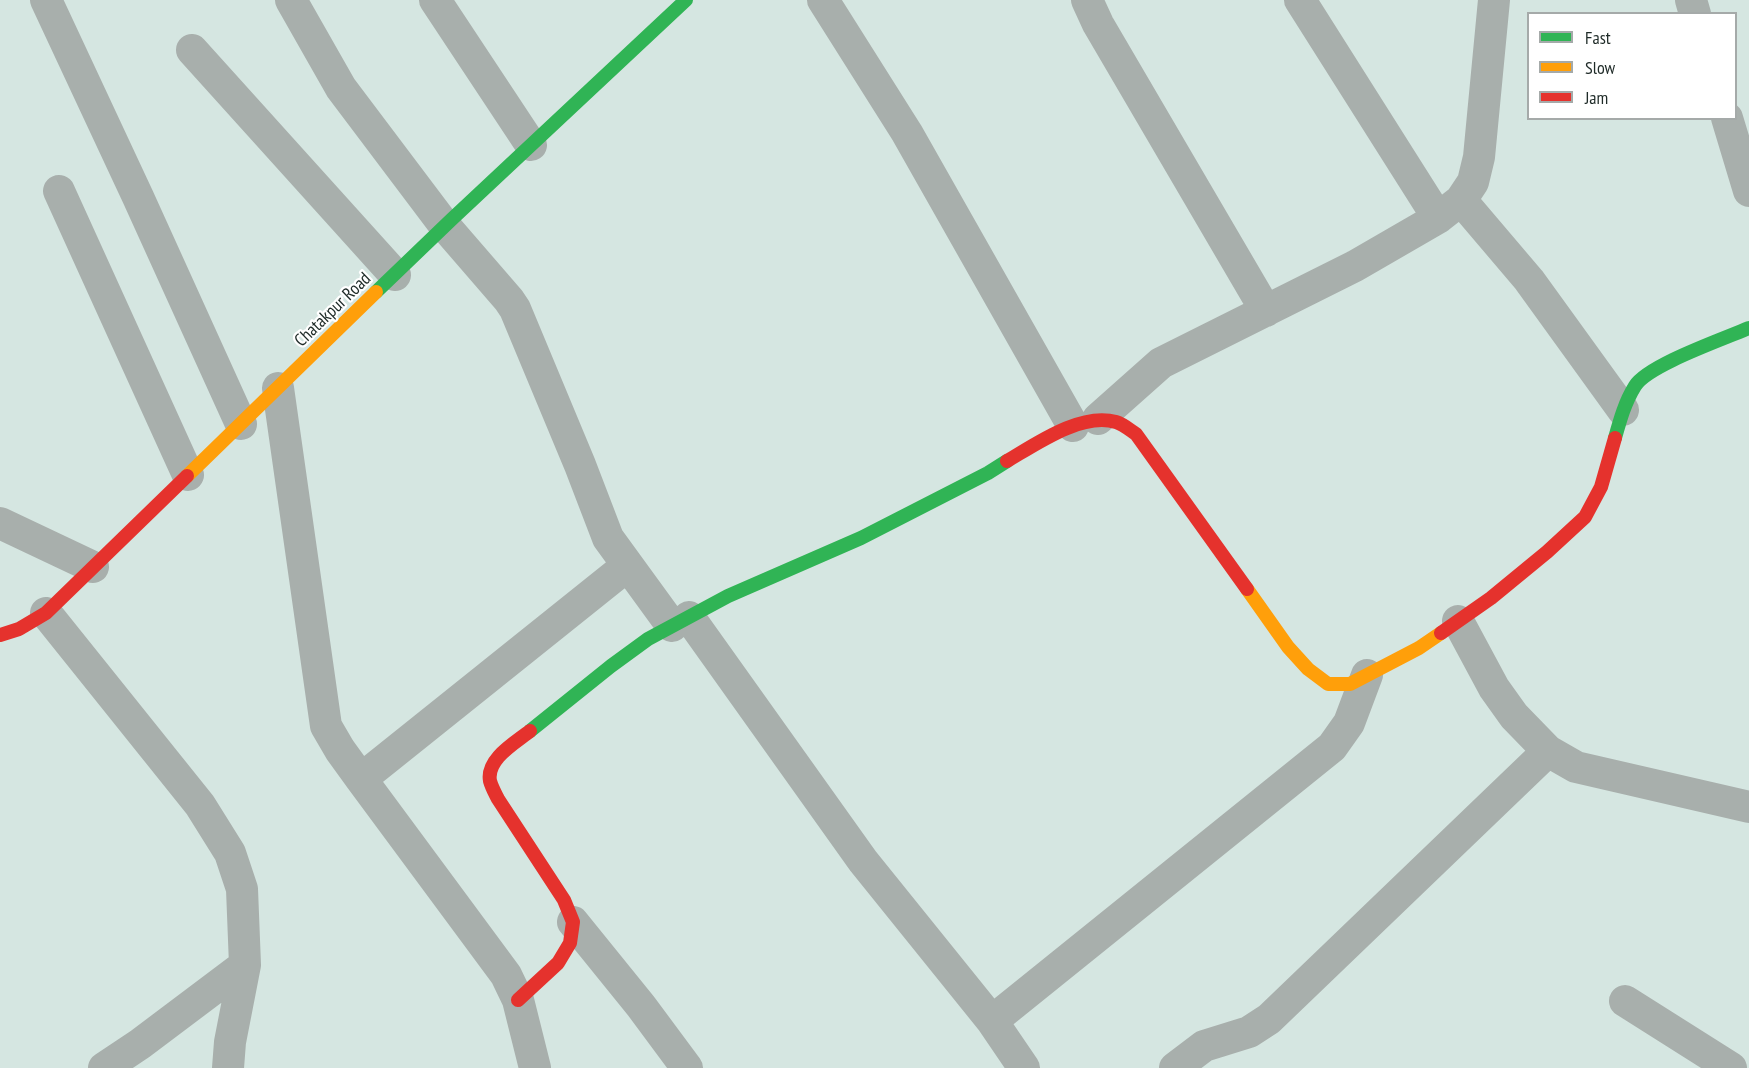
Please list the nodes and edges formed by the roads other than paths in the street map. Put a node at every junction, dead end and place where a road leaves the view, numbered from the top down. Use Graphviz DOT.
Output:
graph roads {
  1 [pos="46,0"];
  2 [pos="291,0"];
  3 [pos="435,0"];
  4 [pos="686,0"];
  5 [pos="823,0"];
  6 [pos="1087,0"];
  7 [pos="1300,0"];
  8 [pos="1494,0"];
  9 [pos="192,50"];
  10 [pos="1728,120"];
  11 [pos="531,144"];
  12 [pos="59,191"];
  13 [pos="1749,191"];
  14 [pos="1450,209"];
  15 [pos="445,226"];
  16 [pos="395,275"];
  17 [pos="1266,311"];
  18 [pos="1749,328"];
  19 [pos="278,388"];
  20 [pos="1623,410"];
  21 [pos="1085,423"];
  22 [pos="241,424"];
  23 [pos="188,475"];
  24 [pos="0,523"];
  25 [pos="627,566"];
  26 [pos="93,567"];
  27 [pos="46,612"];
  28 [pos="680,621"];
  29 [pos="1458,621"];
  30 [pos="0,635"];
  31 [pos="1367,675"];
  32 [pos="1548,751"];
  33 [pos="361,779"];
  34 [pos="1749,807"];
  35 [pos="573,922"];
  36 [pos="245,965"];
  37 [pos="518,1000"];
  38 [pos="1625,1001"];
  39 [pos="992,1021"];
  40 [pos="104,1068"];
  41 [pos="228,1068"];
  42 [pos="535,1068"];
  43 [pos="687,1068"];
  44 [pos="1024,1068"];
  45 [pos="1174,1068"];
  46 [pos="1731,1068"];
  1 -- 22 [label="street"];
  2 -- 15 [label="street"];
  3 -- 11 [label="street"];
  4 -- 11 [label="street, Chatakpur Road"];
  5 -- 21 [label="street"];
  6 -- 17 [label="street"];
  7 -- 14 [label="street"];
  8 -- 14 [label="street"];
  9 -- 16 [label="street"];
  10 -- 13 [label="street"];
  11 -- 15 [label="street, Chatakpur Road"];
  12 -- 23 [label="street"];
  14 -- 17 [label="street"];
  14 -- 20 [label="street"];
  15 -- 16 [label="street, Chatakpur Road"];
  15 -- 25 [label="street"];
  16 -- 19 [label="street, Chatakpur Road"];
  17 -- 21 [label="street"];
  18 -- 20 [label="street"];
  19 -- 22 [label="street, Chatakpur Road"];
  19 -- 33 [label="street"];
  20 -- 29 [label="street"];
  21 -- 28 [label="street"];
  21 -- 31 [label="street"];
  22 -- 23 [label="street, Chatakpur Road"];
  23 -- 26 [label="street, Chatakpur Road"];
  24 -- 26 [label="street"];
  25 -- 28 [label="street"];
  25 -- 33 [label="street"];
  26 -- 27 [label="street, Chatakpur Road"];
  27 -- 30 [label="street, Chatakpur Road"];
  27 -- 36 [label="street"];
  28 -- 35 [label="street"];
  28 -- 39 [label="street"];
  29 -- 31 [label="street"];
  29 -- 32 [label="street"];
  31 -- 39 [label="street"];
  32 -- 34 [label="street"];
  32 -- 45 [label="street"];
  33 -- 37 [label="street"];
  35 -- 37 [label="street"];
  35 -- 43 [label="street"];
  36 -- 40 [label="street"];
  36 -- 41 [label="street"];
  37 -- 42 [label="street"];
  38 -- 46 [label="street"];
  39 -- 44 [label="street"];
}
